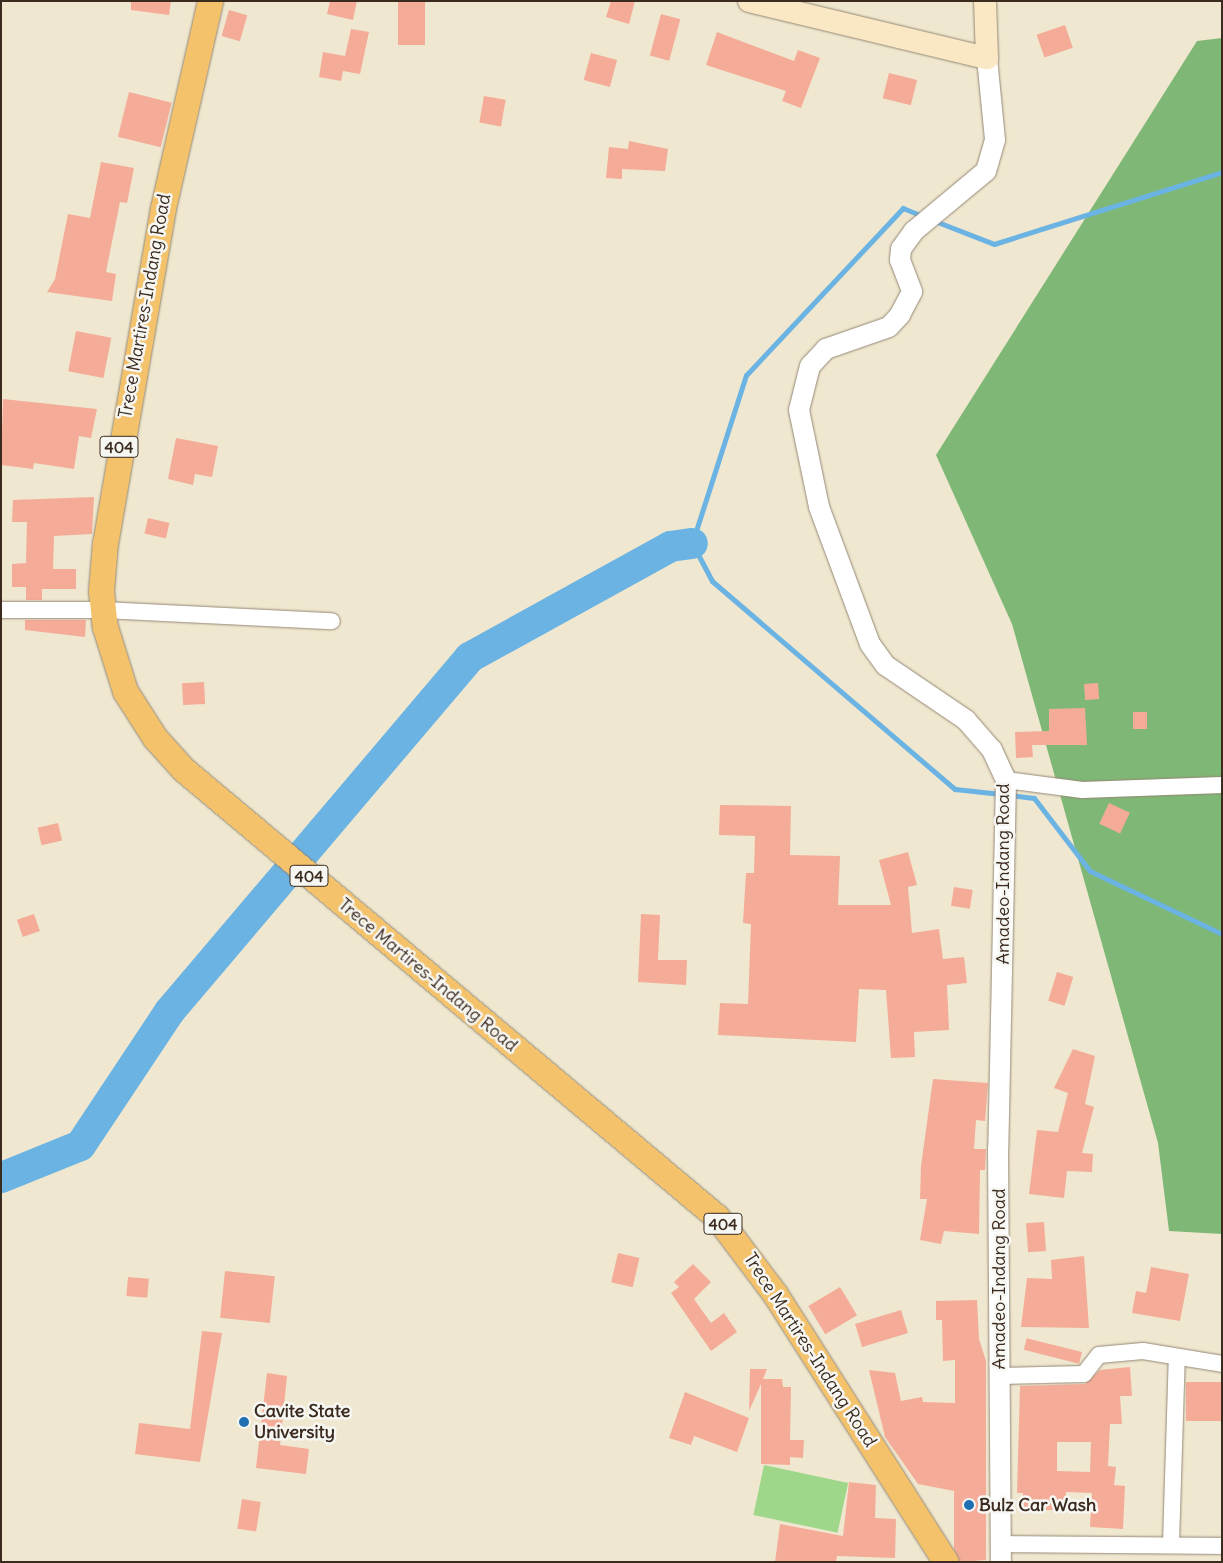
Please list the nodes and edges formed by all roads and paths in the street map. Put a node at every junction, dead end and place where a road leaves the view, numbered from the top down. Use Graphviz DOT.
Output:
graph roads {
  1 [pos="210,1"];
  2 [pos="749,1"];
  3 [pos="985,1"];
  4 [pos="987,58"];
  5 [pos="1,610"];
  6 [pos="103,610"];
  7 [pos="332,622"];
  8 [pos="1006,783"];
  9 [pos="1222,785"];
  10 [pos="1177,1357"];
  11 [pos="1222,1364"];
  12 [pos="1000,1376"];
  13 [pos="1171,1543"];
  14 [pos="1222,1546"];
  15 [pos="1001,1553"];
  16 [pos="946,1562"];
  1 -- 6 [label="main road, Trece Martires-Indang Road / 404"];
  2 -- 4 [label="main road"];
  3 -- 4 [label="main road, Amadeo-Indang Road"];
  4 -- 8 [label="street, Amadeo-Indang Road"];
  5 -- 6 [label="street"];
  6 -- 7 [label="street"];
  6 -- 16 [label="main road, Trece Martires-Indang Road / 404"];
  8 -- 9 [label="street"];
  8 -- 12 [label="street, Amadeo-Indang Road"];
  10 -- 11 [label="street"];
  10 -- 12 [label="street"];
  10 -- 13 [label="street"];
  12 -- 15 [label="street, Amadeo-Indang Road"];
  13 -- 14 [label="street"];
  13 -- 15 [label="street"];
}
